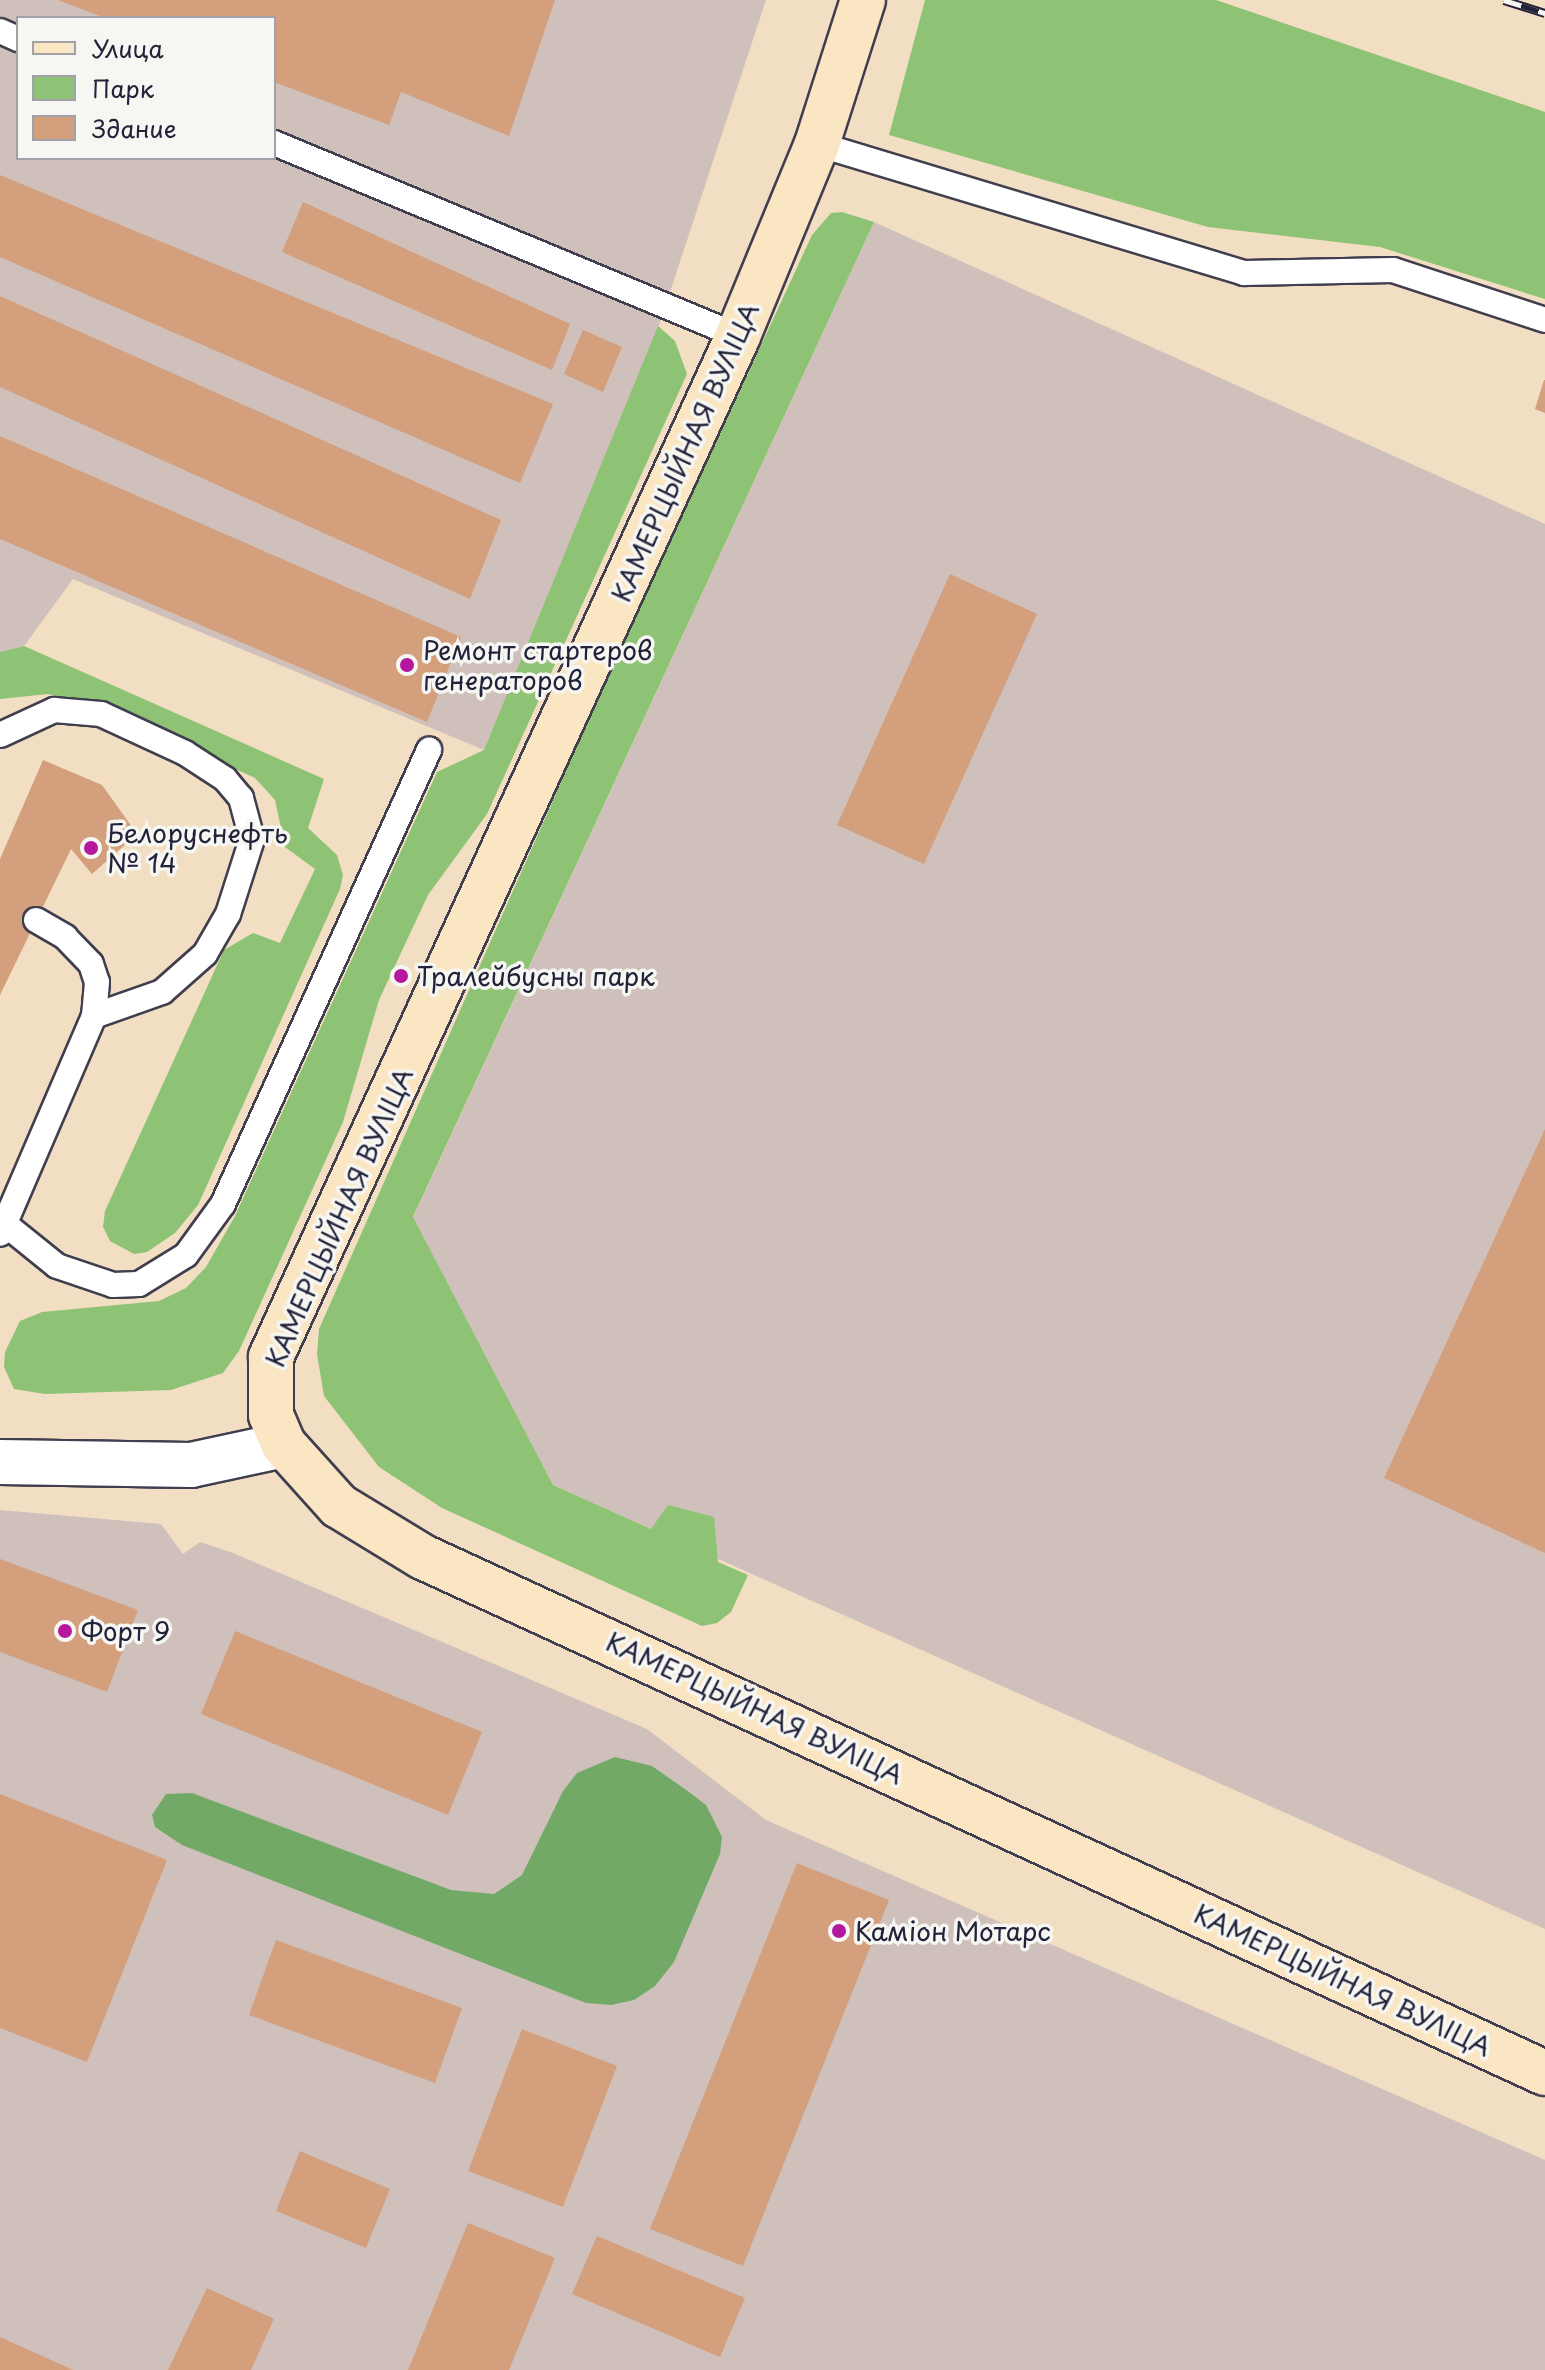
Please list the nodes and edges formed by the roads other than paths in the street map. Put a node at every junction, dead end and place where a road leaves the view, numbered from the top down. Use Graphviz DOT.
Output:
graph roads {
  1 [pos="863,0"];
  2 [pos="276,144"];
  3 [pos="817,144"];
  4 [pos="1545,320"];
  5 [pos="738,336"];
  6 [pos="0,735"];
  7 [pos="429,749"];
  8 [pos="36,920"];
  9 [pos="94,1016"];
  10 [pos="1,1226"];
  11 [pos="284,1445"];
  12 [pos="0,1462"];
  13 [pos="1545,2073"];
  1 -- 3 [label="main road, КАМЕРЦЫЙНАЯ ВУЛІЦА"];
  2 -- 5 [label="lane"];
  3 -- 4 [label="lane"];
  3 -- 5 [label="main road, КАМЕРЦЫЙНАЯ ВУЛІЦА"];
  5 -- 11 [label="main road, КАМЕРЦЫЙНАЯ ВУЛІЦА"];
  6 -- 9 [label="lane"];
  7 -- 10 [label="lane"];
  8 -- 9 [label="lane"];
  9 -- 10 [label="lane"];
  11 -- 12 [label="street"];
  11 -- 13 [label="main road, КАМЕРЦЫЙНАЯ ВУЛІЦА"];
}
